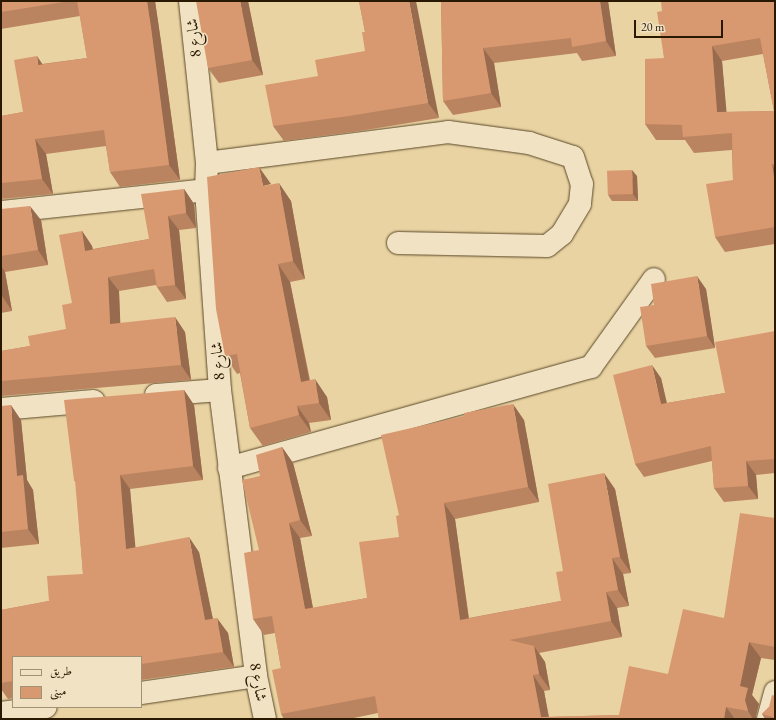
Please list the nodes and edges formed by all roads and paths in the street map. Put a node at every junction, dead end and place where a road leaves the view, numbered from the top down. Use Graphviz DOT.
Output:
graph roads {
  1 [pos="190,1"];
  2 [pos="207,163"];
  3 [pos="206,190"];
  4 [pos="1,212"];
  5 [pos="398,243"];
  6 [pos="654,279"];
  7 [pos="220,390"];
  8 [pos="134,397"];
  9 [pos="111,399"];
  10 [pos="1,409"];
  11 [pos="229,468"];
  12 [pos="256,676"];
  13 [pos="775,692"];
  14 [pos="142,693"];
  15 [pos="40,708"];
  16 [pos="1,714"];
  17 [pos="265,719"];
  18 [pos="768,719"];
  1 -- 2 [label="street, شارع 8"];
  2 -- 3 [label="street, شارع 8"];
  2 -- 5 [label="street"];
  3 -- 4 [label="street"];
  3 -- 7 [label="street, شارع 8"];
  6 -- 11 [label="street"];
  7 -- 8 [label="street"];
  7 -- 11 [label="street, شارع 8"];
  9 -- 10 [label="street"];
  11 -- 12 [label="street, شارع 8"];
  12 -- 14 [label="street"];
  12 -- 17 [label="street, شارع 8"];
  13 -- 18 [label="street"];
  15 -- 16 [label="street"];
}
